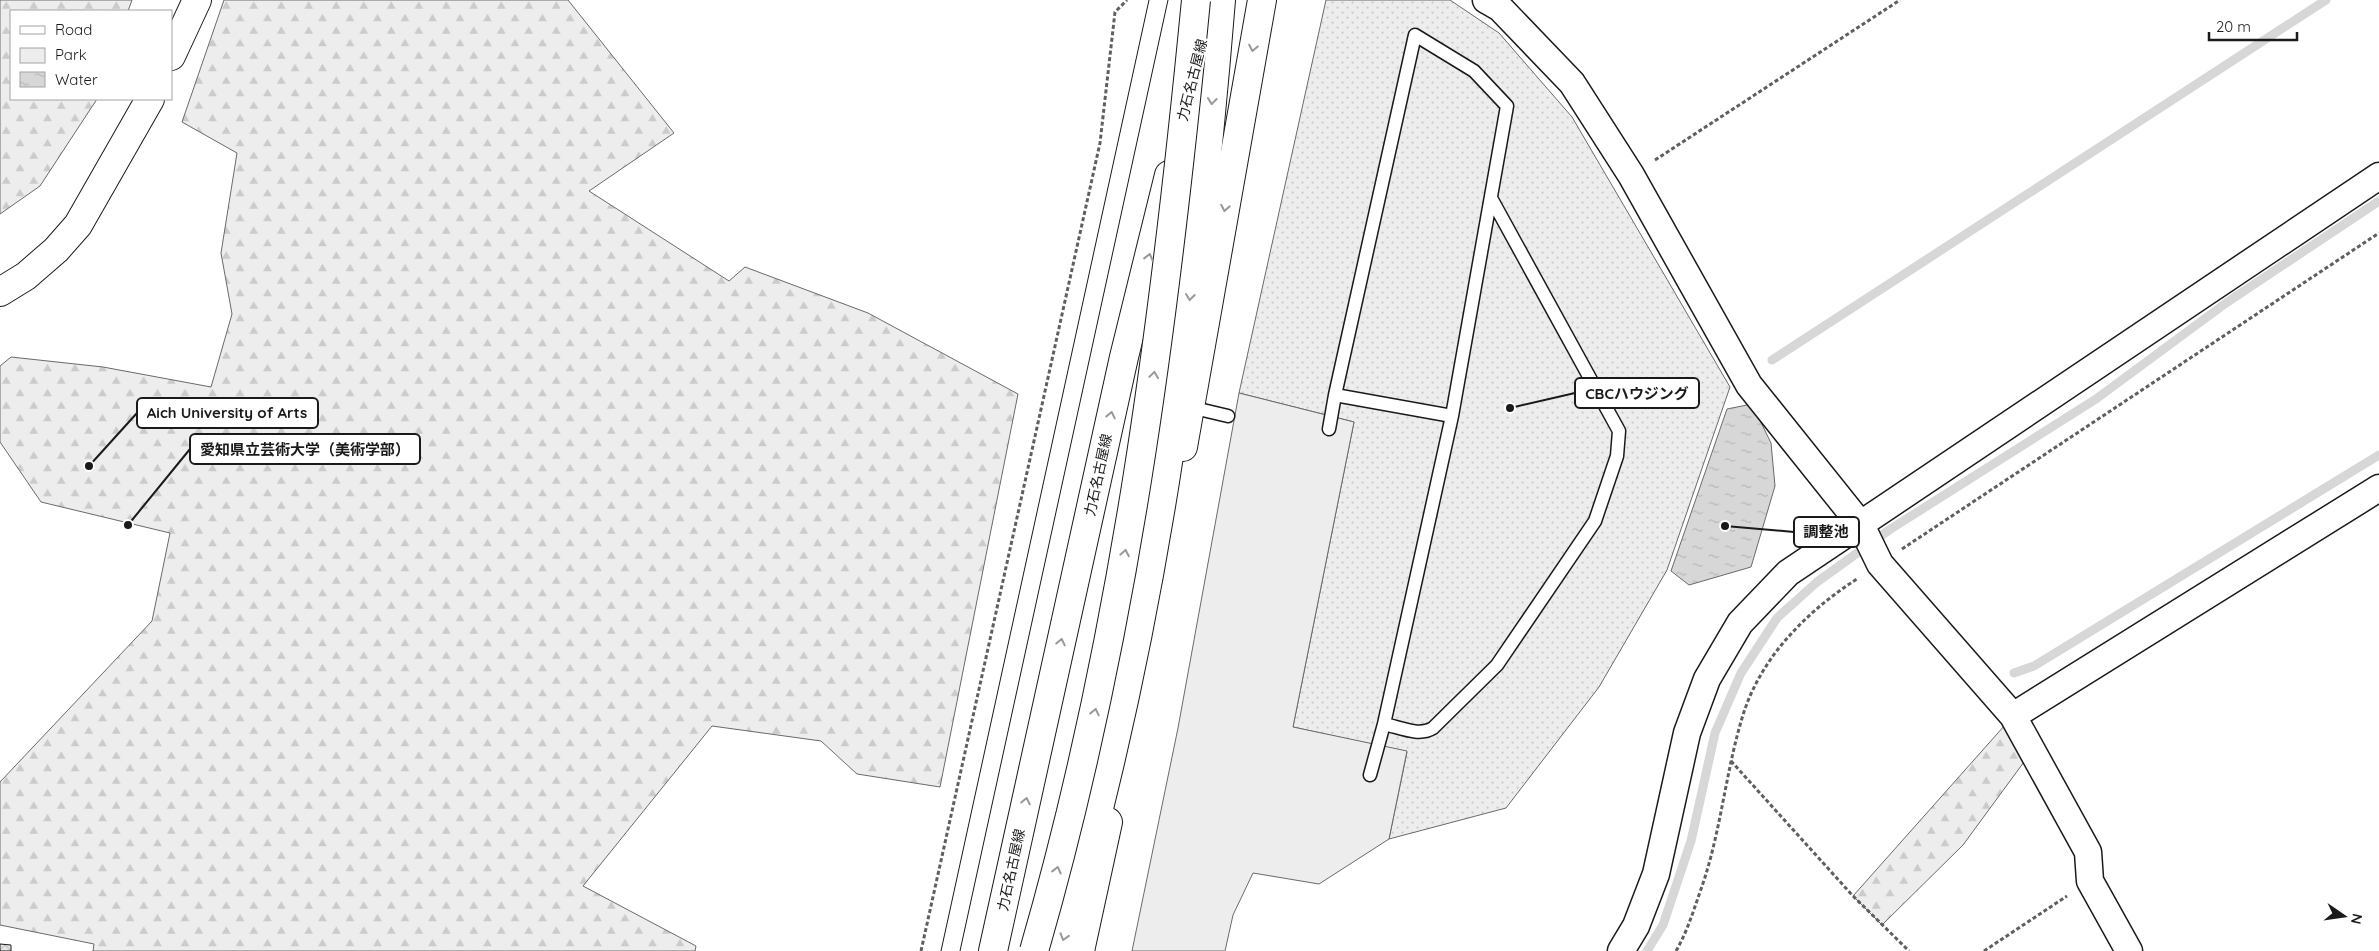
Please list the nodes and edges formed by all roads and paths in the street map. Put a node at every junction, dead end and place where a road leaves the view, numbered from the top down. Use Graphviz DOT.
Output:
graph roads {
  1 [pos="197,0"];
  2 [pos="1127,0"];
  3 [pos="1196,0"];
  4 [pos="1211,0"];
  5 [pos="1221,0"];
  6 [pos="1262,0"];
  7 [pos="1486,0"];
  8 [pos="1900,0"];
  9 [pos="172,54"];
  10 [pos="149,100"];
  11 [pos="1631,175"];
  12 [pos="2379,176"];
  13 [pos="1491,198"];
  14 [pos="2379,234"];
  15 [pos="0,292"];
  16 [pos="1335,395"];
  17 [pos="1190,407"];
  18 [pos="1228,416"];
  19 [pos="1452,416"];
  20 [pos="1329,430"];
  21 [pos="2379,488"];
  22 [pos="1861,525"];
  23 [pos="1880,564"];
  24 [pos="2012,716"];
  25 [pos="1384,724"];
  26 [pos="1731,761"];
  27 [pos="1370,775"];
  28 [pos="2090,881"];
  29 [pos="920,951"];
  30 [pos="994,951"];
  31 [pos="1034,951"];
  32 [pos="1060,951"];
  33 [pos="1080,951"];
  34 [pos="1621,951"];
  35 [pos="1676,951"];
  36 [pos="1909,951"];
  37 [pos="1984,951"];
  38 [pos="2129,951"];
  1 -- 9 [label="main road"];
  2 -- 29 [label="path"];
  31 -- 3 [label="main road, one-way, bridge"];
  30 -- 4 [label="main road, 力石名古屋線, one-way"];
  5 -- 32 [label="main road, one-way"];
  6 -- 17 [label="main road, one-way"];
  7 -- 11 [label="street"];
  8 -- 11 [label="path"];
  10 -- 15 [label="main road"];
  11 -- 22 [label="street"];
  12 -- 22 [label="street"];
  13 -- 16 [label="lane"];
  13 -- 19 [label="lane"];
  13 -- 25 [label="lane"];
  14 -- 23 [label="path"];
  16 -- 19 [label="lane"];
  16 -- 20 [label="lane"];
  17 -- 18 [label="lane"];
  17 -- 33 [label="main road"];
  19 -- 25 [label="lane"];
  21 -- 24 [label="street"];
  22 -- 23 [label="street"];
  22 -- 34 [label="street"];
  23 -- 24 [label="street"];
  23 -- 26 [label="path"];
  24 -- 28 [label="street"];
  25 -- 27 [label="lane"];
  26 -- 35 [label="path"];
  26 -- 36 [label="path"];
  28 -- 37 [label="path"];
  28 -- 38 [label="street"];
}
